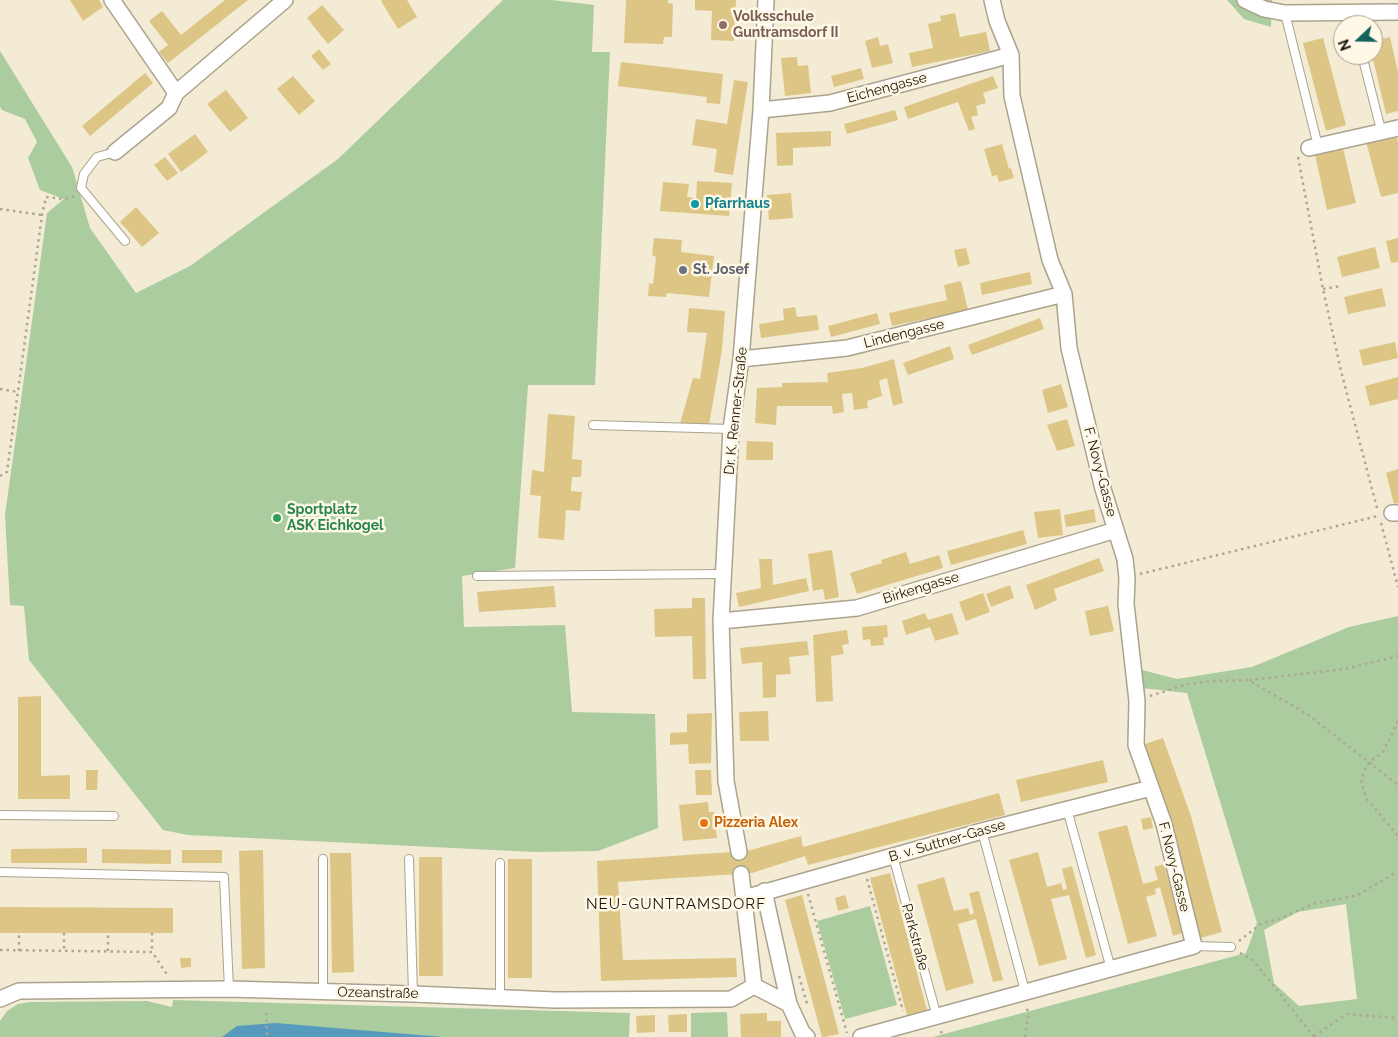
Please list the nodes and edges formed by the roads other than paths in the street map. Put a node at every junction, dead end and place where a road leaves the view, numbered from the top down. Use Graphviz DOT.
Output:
graph roads {
  1 [pos="112,0"];
  2 [pos="285,0"];
  3 [pos="766,0"];
  4 [pos="992,0"];
  5 [pos="1245,0"];
  6 [pos="1398,12"];
  7 [pos="1285,13"];
  8 [pos="1378,15"];
  9 [pos="1333,17"];
  10 [pos="1011,55"];
  11 [pos="1365,65"];
  12 [pos="176,93"];
  13 [pos="761,110"];
  14 [pos="1380,126"];
  15 [pos="1398,128"];
  16 [pos="1313,145"];
  17 [pos="115,152"];
  18 [pos="125,241"];
  19 [pos="1064,294"];
  20 [pos="741,359"];
  21 [pos="593,425"];
  22 [pos="731,429"];
  23 [pos="1116,530"];
  24 [pos="724,574"];
  25 [pos="477,576"];
  26 [pos="721,621"];
  27 [pos="1151,788"];
  28 [pos="1067,809"];
  29 [pos="0,815"];
  30 [pos="114,816"];
  31 [pos="982,830"];
  32 [pos="738,852"];
  33 [pos="893,856"];
  34 [pos="323,859"];
  35 [pos="409,859"];
  36 [pos="500,863"];
  37 [pos="0,872"];
  38 [pos="741,874"];
  39 [pos="764,892"];
  40 [pos="744,898"];
  41 [pos="1194,946"];
  42 [pos="1231,947"];
  43 [pos="1111,969"];
  44 [pos="754,986"];
  45 [pos="228,989"];
  46 [pos="1025,991"];
  47 [pos="323,992"];
  48 [pos="413,994"];
  49 [pos="0,998"];
  50 [pos="500,998"];
  51 [pos="789,1004"];
  52 [pos="937,1017"];
  53 [pos="807,1037"];
  54 [pos="861,1037"];
  1 -- 12 [label="street"];
  2 -- 12 [label="street"];
  3 -- 13 [label="street, Dr. K. Renner-Straße"];
  4 -- 10 [label="street, F. Novy-Gasse"];
  5 -- 7 [label="street"];
  6 -- 8 [label="street"];
  7 -- 9 [label="street"];
  7 -- 16 [label="lane"];
  10 -- 13 [label="street, Eichengasse"];
  10 -- 19 [label="street, F. Novy-Gasse"];
  11 -- 14 [label="lane"];
  12 -- 17 [label="street"];
  13 -- 20 [label="street, Dr. K. Renner-Straße"];
  15 -- 16 [label="street"];
  17 -- 18 [label="lane"];
  19 -- 20 [label="street, Lindengasse"];
  19 -- 23 [label="street, F. Novy-Gasse"];
  20 -- 22 [label="street, Dr. K. Renner-Straße"];
  21 -- 22 [label="lane"];
  22 -- 24 [label="street, Dr. K. Renner-Straße"];
  23 -- 26 [label="street, Birkengasse"];
  23 -- 27 [label="street, F. Novy-Gasse"];
  24 -- 25 [label="lane"];
  24 -- 26 [label="street, Dr. K. Renner-Straße"];
  26 -- 32 [label="street, Dr. K. Renner-Straße"];
  27 -- 28 [label="street, B. v. Suttner-Gasse"];
  27 -- 41 [label="street, F. Novy-Gasse"];
  28 -- 31 [label="street, B. v. Suttner-Gasse"];
  28 -- 43 [label="lane"];
  29 -- 30 [label="lane"];
  31 -- 33 [label="street, B. v. Suttner-Gasse"];
  31 -- 46 [label="lane"];
  33 -- 39 [label="street, B. v. Suttner-Gasse"];
  33 -- 52 [label="lane, Parkstraße"];
  34 -- 47 [label="lane"];
  35 -- 48 [label="lane"];
  36 -- 50 [label="lane"];
  37 -- 45 [label="lane"];
  38 -- 40 [label="street"];
  39 -- 40 [label="street, B. v. Suttner-Gasse"];
  39 -- 51 [label="street"];
  40 -- 44 [label="street"];
  41 -- 42 [label="lane"];
  41 -- 43 [label="street"];
  43 -- 46 [label="street"];
  44 -- 50 [label="street, Ozeanstraße"];
  44 -- 51 [label="street"];
  45 -- 47 [label="street, Ozeanstraße"];
  45 -- 49 [label="street, Ozeanstraße"];
  46 -- 52 [label="street"];
  47 -- 48 [label="street, Ozeanstraße"];
  48 -- 50 [label="street, Ozeanstraße"];
  51 -- 53 [label="street"];
  52 -- 54 [label="street"];
}
